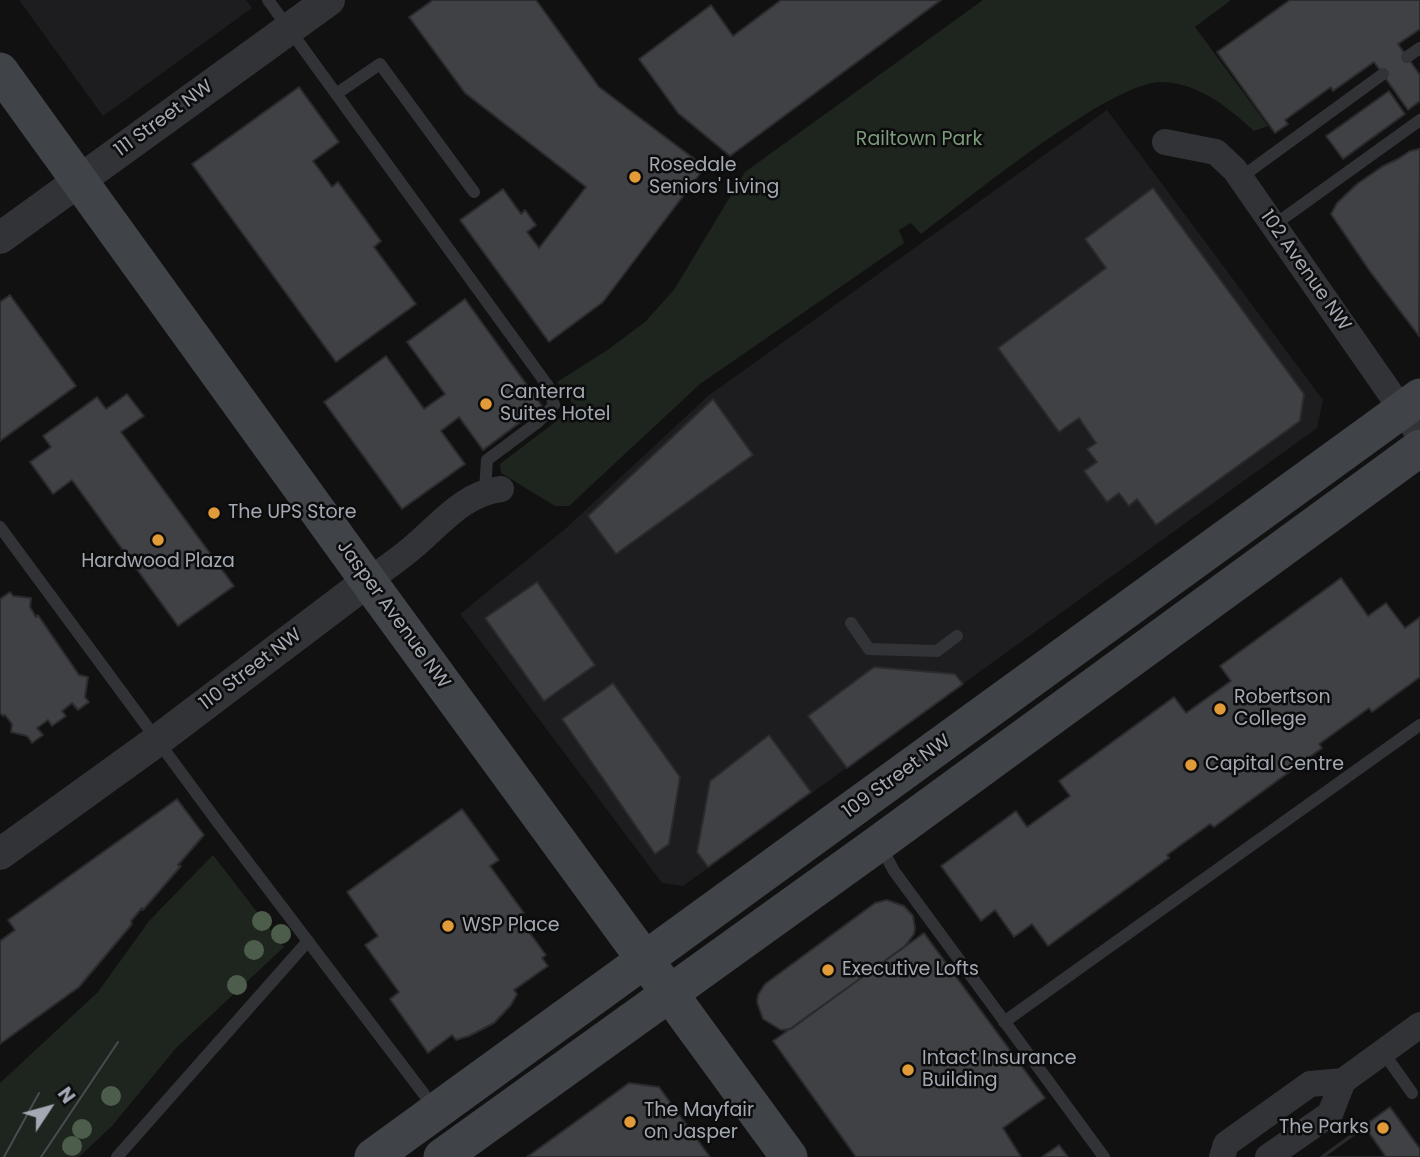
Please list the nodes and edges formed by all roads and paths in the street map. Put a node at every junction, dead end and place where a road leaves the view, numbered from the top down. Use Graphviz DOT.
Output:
graph roads {
  1 [pos="268,0"];
  2 [pos="329,0"];
  3 [pos="290,30"];
  4 [pos="1420,48"];
  5 [pos="1407,57"];
  6 [pos="0,71"];
  7 [pos="1383,74"];
  8 [pos="336,94"];
  9 [pos="1419,122"];
  10 [pos="1165,142"];
  11 [pos="1240,178"];
  12 [pos="79,180"];
  13 [pos="474,192"];
  14 [pos="1274,225"];
  15 [pos="0,238"];
  16 [pos="1414,414"];
  17 [pos="1420,448"];
  18 [pos="493,490"];
  19 [pos="3,536"];
  20 [pos="368,581"];
  21 [pos="851,623"];
  22 [pos="957,636"];
  23 [pos="1420,724"];
  24 [pos="158,740"];
  25 [pos="879,843"];
  26 [pos="0,854"];
  27 [pos="308,941"];
  28 [pos="645,958"];
  29 [pos="671,992"];
  30 [pos="1004,1022"];
  31 [pos="1420,1025"];
  32 [pos="1383,1052"];
  33 [pos="1343,1081"];
  34 [pos="1412,1093"];
  35 [pos="436,1111"];
  36 [pos="458,1152"];
  37 [pos="117,1157"];
  38 [pos="373,1157"];
  39 [pos="789,1157"];
  40 [pos="1104,1157"];
  41 [pos="1222,1157"];
  42 [pos="1268,1157"];
  1 -- 3 [label="lane"];
  2 -- 3 [label="street, 111 Street NW"];
  3 -- 8 [label="lane"];
  3 -- 12 [label="street, 111 Street NW"];
  4 -- 5 [label="lane"];
  6 -- 12 [label="main road, Jasper Avenue NW"];
  7 -- 11 [label="lane"];
  8 -- 13 [label="lane"];
  8 -- 18 [label="lane"];
  9 -- 14 [label="lane"];
  10 -- 11 [label="street, 102 Avenue NW"];
  11 -- 14 [label="street, 102 Avenue NW"];
  12 -- 15 [label="street, 111 Street NW"];
  12 -- 20 [label="main road, Jasper Avenue NW"];
  14 -- 16 [label="street, 102 Avenue NW"];
  16 -- 28 [label="main road, 109 Street NW"];
  17 -- 25 [label="main road"];
  18 -- 20 [label="street, 110 Street NW"];
  19 -- 24 [label="lane"];
  20 -- 24 [label="street, 110 Street NW"];
  20 -- 28 [label="main road, Jasper Avenue NW"];
  21 -- 22 [label="lane"];
  23 -- 30 [label="lane"];
  24 -- 26 [label="street, 110 Street NW"];
  24 -- 27 [label="lane"];
  25 -- 29 [label="main road"];
  25 -- 30 [label="lane"];
  27 -- 35 [label="lane"];
  27 -- 37 [label="lane"];
  28 -- 29 [label="main road, Jasper Avenue NW"];
  28 -- 35 [label="main road, 109 Street NW"];
  29 -- 36 [label="main road"];
  29 -- 39 [label="main road, Jasper Avenue NW"];
  30 -- 40 [label="lane"];
  31 -- 32 [label="street"];
  32 -- 33 [label="street"];
  32 -- 34 [label="lane"];
  33 -- 41 [label="street"];
  33 -- 42 [label="street"];
  35 -- 38 [label="main road, 109 Street NW"];
}
